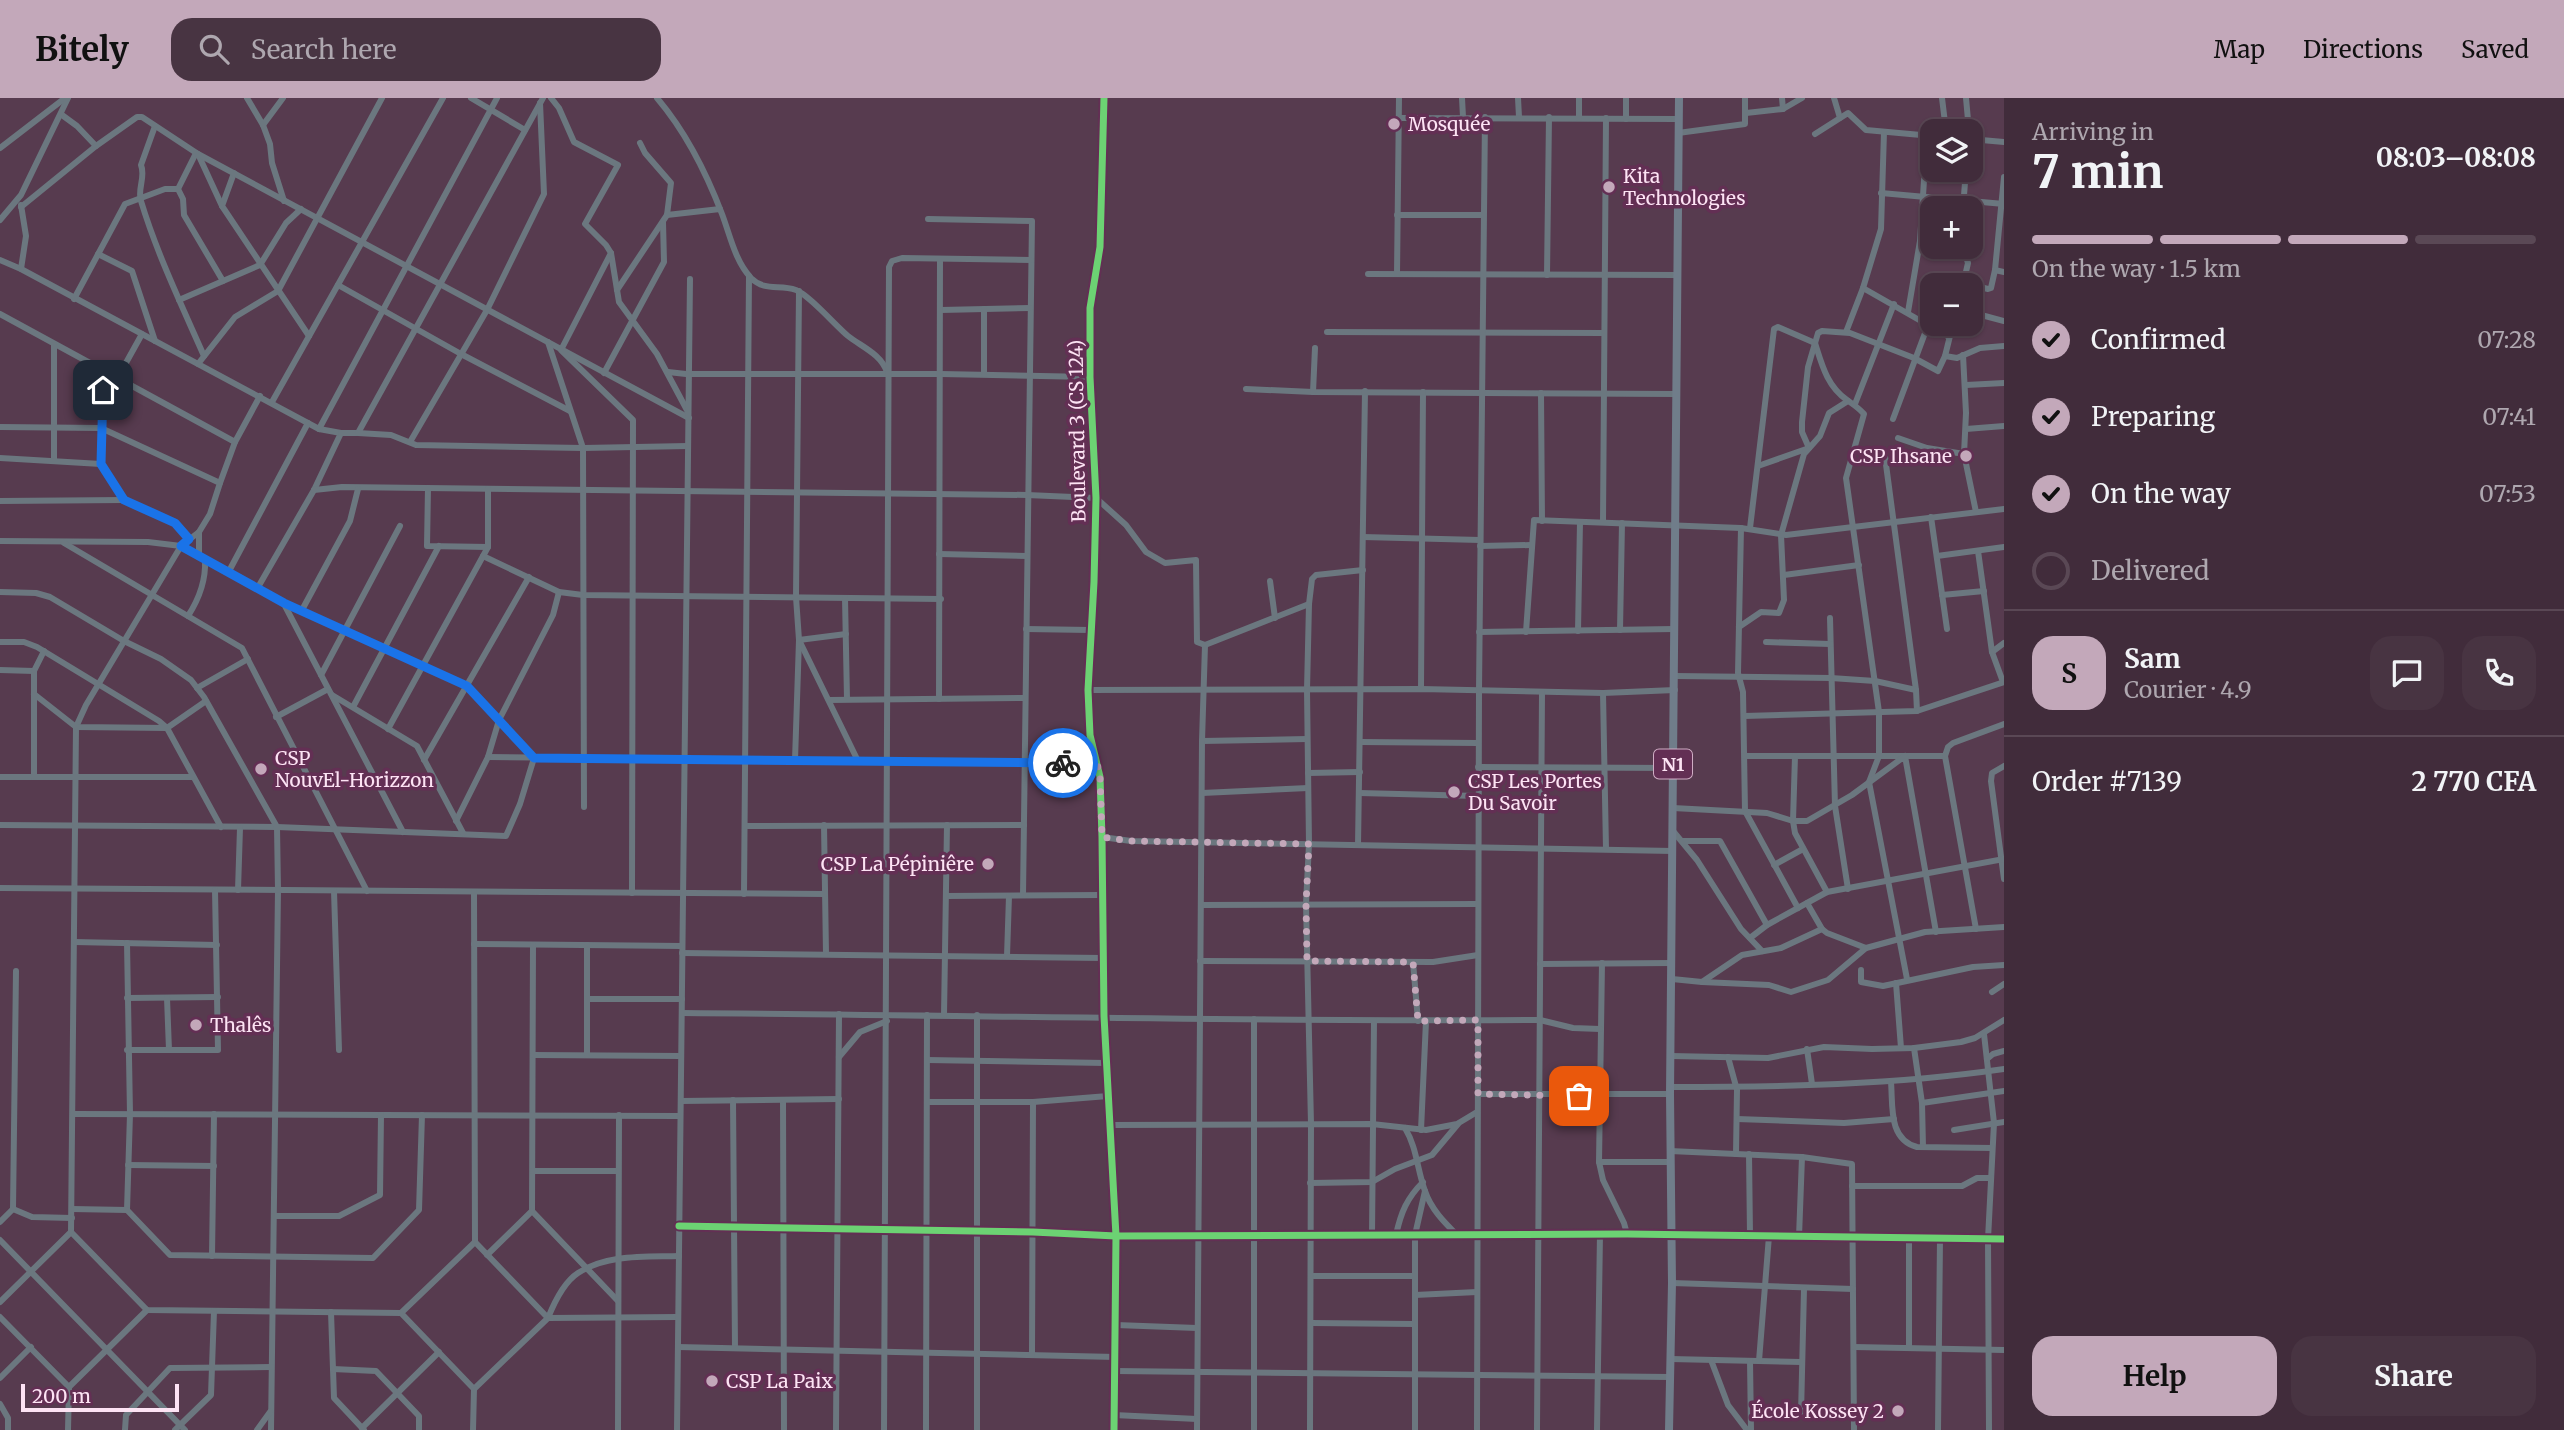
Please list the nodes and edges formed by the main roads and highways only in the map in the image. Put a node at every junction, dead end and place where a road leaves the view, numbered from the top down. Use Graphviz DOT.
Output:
graph roads {
  1 [pos="1679,98"];
  2 [pos="1669,1430"];
  1 -- 2 [label="main road, N1"];
}
